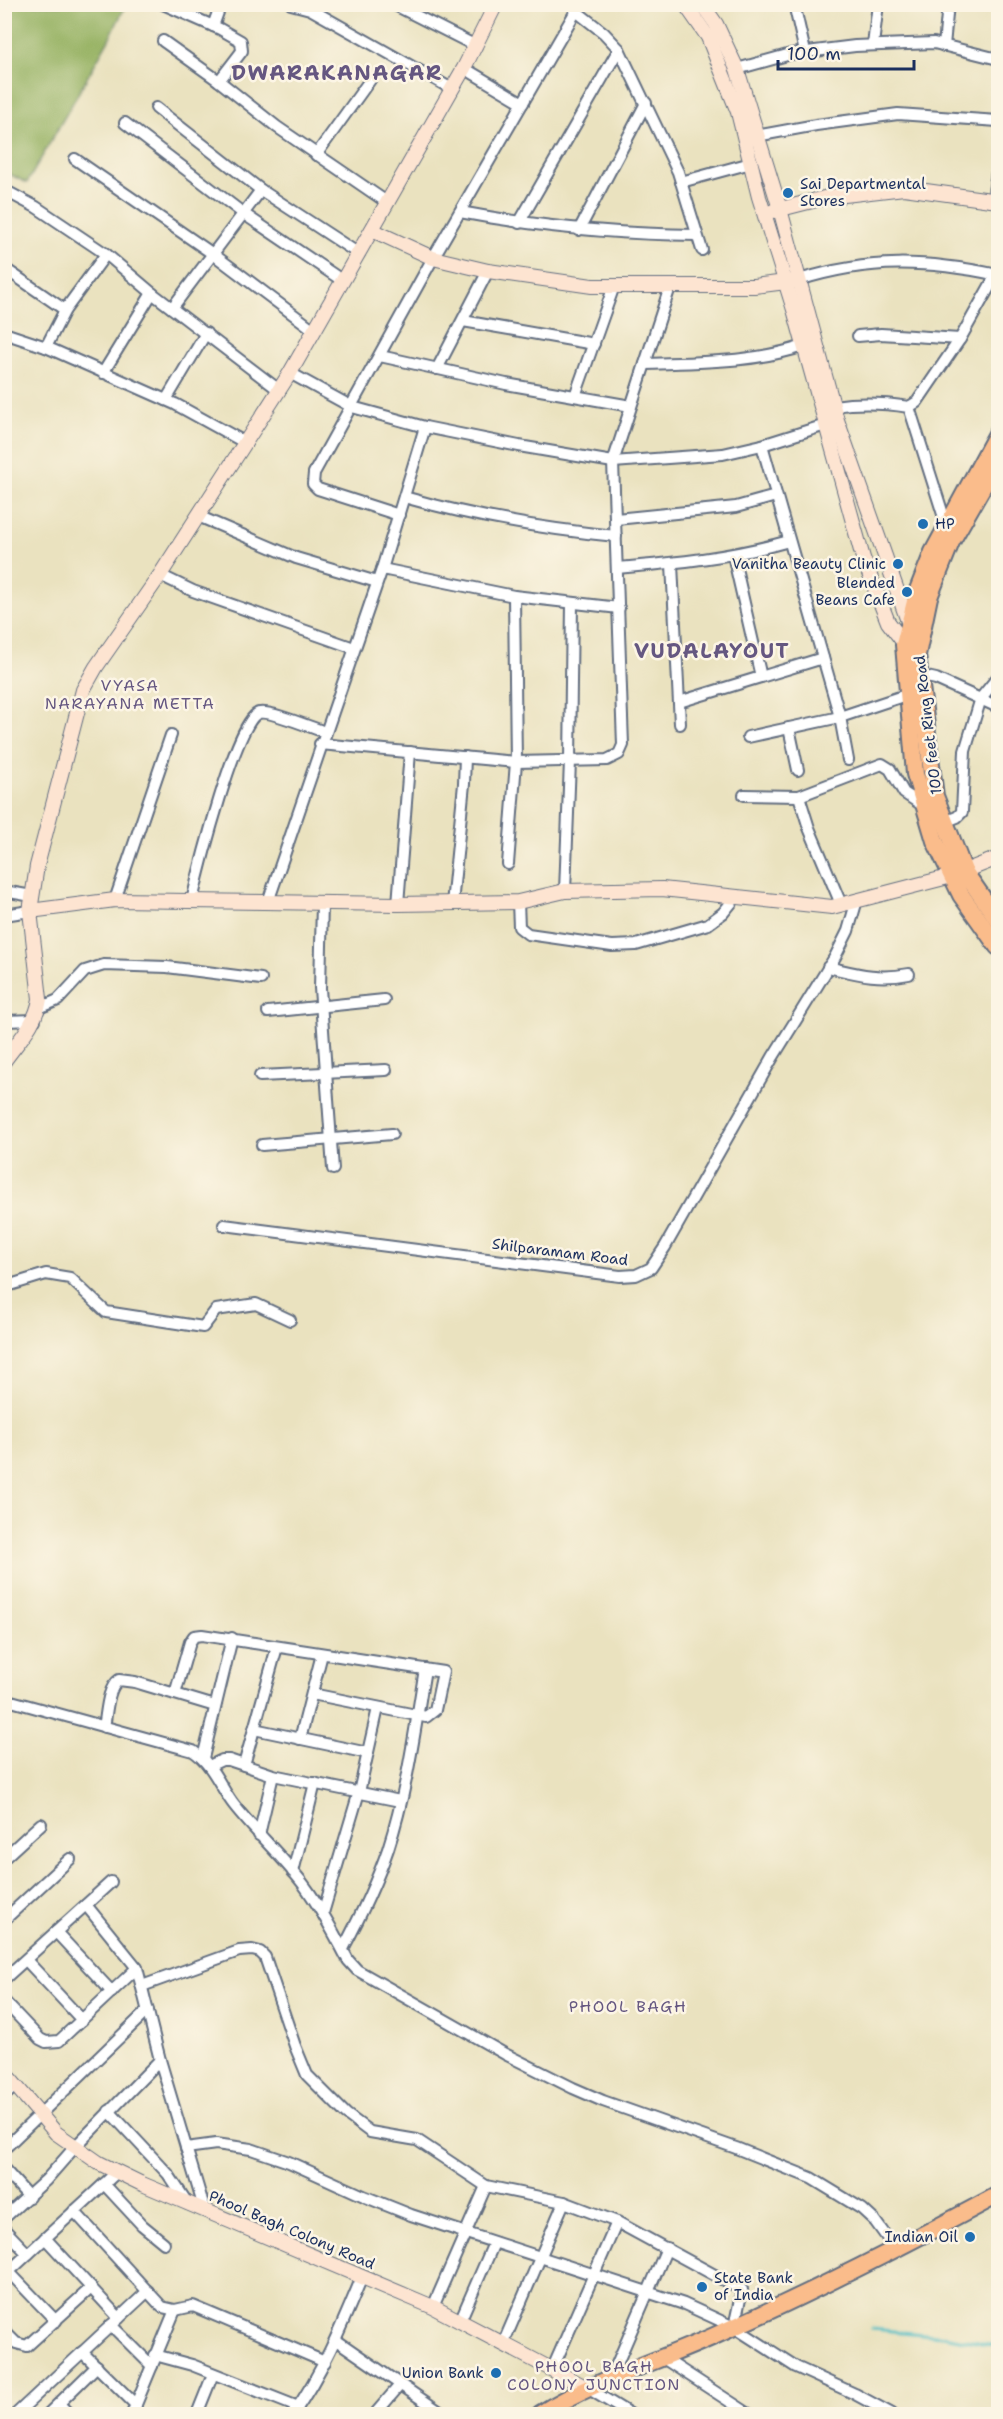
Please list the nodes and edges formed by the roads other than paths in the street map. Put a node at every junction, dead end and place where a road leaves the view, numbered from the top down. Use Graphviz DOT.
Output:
graph roads {
  1 [pos="163,4"];
  2 [pos="221,4"];
  3 [pos="291,4"];
  4 [pos="393,4"];
  5 [pos="496,4"];
  6 [pos="685,4"];
  7 [pos="702,4"];
  8 [pos="794,4"];
  9 [pos="878,4"];
  10 [pos="948,4"];
  11 [pos="311,7"];
  12 [pos="578,8"];
  13 [pos="213,26"];
  14 [pos="163,41"];
  15 [pos="873,45"];
  16 [pos="476,46"];
  17 [pos="944,46"];
  18 [pos="620,49"];
  19 [pos="806,52"];
  20 [pos="999,59"];
  21 [pos="464,68"];
  22 [pos="737,69"];
  23 [pos="370,80"];
  24 [pos="219,81"];
  25 [pos="452,89"];
  26 [pos="523,103"];
  27 [pos="646,103"];
  28 [pos="156,108"];
  29 [pos="999,121"];
  30 [pos="125,123"];
  31 [pos="756,136"];
  32 [pos="316,154"];
  33 [pos="75,159"];
  34 [pos="751,163"];
  35 [pos="999,164"];
  36 [pos="681,182"];
  37 [pos="4,190"];
  38 [pos="261,190"];
  39 [pos="996,201"];
  40 [pos="388,203"];
  41 [pos="780,209"];
  42 [pos="460,212"];
  43 [pos="764,213"];
  44 [pos="244,214"];
  45 [pos="519,223"];
  46 [pos="372,230"];
  47 [pos="579,230"];
  48 [pos="697,235"];
  49 [pos="702,250"];
  50 [pos="106,254"];
  51 [pos="213,254"];
  52 [pos="359,254"];
  53 [pos="433,258"];
  54 [pos="4,268"];
  55 [pos="488,271"];
  56 [pos="997,275"];
  57 [pos="343,281"];
  58 [pos="792,281"];
  59 [pos="614,286"];
  60 [pos="670,287"];
  61 [pos="152,293"];
  62 [pos="172,308"];
  63 [pos="65,310"];
  64 [pos="463,321"];
  65 [pos="314,330"];
  66 [pos="4,333"];
  67 [pos="206,333"];
  68 [pos="858,336"];
  69 [pos="960,339"];
  70 [pos="594,344"];
  71 [pos="804,346"];
  72 [pos="46,347"];
  73 [pos="380,356"];
  74 [pos="645,364"];
  75 [pos="437,369"];
  76 [pos="104,373"];
  77 [pos="290,373"];
  78 [pos="279,390"];
  79 [pos="575,396"];
  80 [pos="166,400"];
  81 [pos="352,406"];
  82 [pos="632,406"];
  83 [pos="834,406"];
  84 [pos="909,407"];
  85 [pos="831,423"];
  86 [pos="426,427"];
  87 [pos="999,432"];
  88 [pos="246,442"];
  89 [pos="762,445"];
  90 [pos="999,460"];
  91 [pos="614,462"];
  92 [pos="776,496"];
  93 [pos="404,497"];
  94 [pos="399,514"];
  95 [pos="198,516"];
  96 [pos="616,519"];
  97 [pos="947,527"];
  98 [pos="616,536"];
  99 [pos="789,541"];
  100 [pos="733,555"];
  101 [pos="672,564"];
  102 [pos="617,568"];
  103 [pos="382,569"];
  104 [pos="160,575"];
  105 [pos="377,582"];
  106 [pos="514,596"];
  107 [pos="572,603"];
  108 [pos="619,608"];
  109 [pos="914,631"];
  110 [pos="354,648"];
  111 [pos="911,650"];
  112 [pos="823,658"];
  113 [pos="918,675"];
  114 [pos="761,676"];
  115 [pos="999,677"];
  116 [pos="909,694"];
  117 [pos="981,698"];
  118 [pos="679,702"];
  119 [pos="999,707"];
  120 [pos="840,717"];
  121 [pos="680,724"];
  122 [pos="789,728"];
  123 [pos="325,732"];
  124 [pos="171,735"];
  125 [pos="748,736"];
  126 [pos="320,744"];
  127 [pos="410,752"];
  128 [pos="465,757"];
  129 [pos="849,760"];
  130 [pos="570,761"];
  131 [pos="516,762"];
  132 [pos="798,770"];
  133 [pos="744,795"];
  134 [pos="800,795"];
  135 [pos="925,807"];
  136 [pos="944,822"];
  137 [pos="999,858"];
  138 [pos="508,864"];
  139 [pos="958,874"];
  140 [pos="4,891"];
  141 [pos="566,891"];
  142 [pos="32,896"];
  143 [pos="736,897"];
  144 [pos="115,900"];
  145 [pos="857,900"];
  146 [pos="192,901"];
  147 [pos="268,902"];
  148 [pos="518,902"];
  149 [pos="322,903"];
  150 [pos="398,904"];
  151 [pos="452,904"];
  152 [pos="841,904"];
  153 [pos="993,904"];
  154 [pos="30,911"];
  155 [pos="4,915"];
  156 [pos="999,920"];
  157 [pos="999,947"];
  158 [pos="828,968"];
  159 [pos="909,974"];
  160 [pos="261,980"];
  161 [pos="384,1000"];
  162 [pos="321,1005"];
  163 [pos="268,1012"];
  164 [pos="37,1014"];
  165 [pos="4,1022"];
  166 [pos="4,1061"];
  167 [pos="386,1070"];
  168 [pos="326,1072"];
  169 [pos="260,1077"];
  170 [pos="392,1134"];
  171 [pos="331,1139"];
  172 [pos="262,1145"];
  173 [pos="333,1168"];
  174 [pos="224,1225"];
  175 [pos="4,1287"];
  176 [pos="290,1320"];
  177 [pos="232,1638"];
  178 [pos="277,1647"];
  179 [pos="322,1654"];
  180 [pos="425,1669"];
  181 [pos="175,1694"];
  182 [pos="312,1694"];
  183 [pos="4,1699"];
  184 [pos="215,1707"];
  185 [pos="378,1708"];
  186 [pos="417,1716"];
  187 [pos="104,1727"];
  188 [pos="254,1730"];
  189 [pos="300,1739"];
  190 [pos="368,1753"];
  191 [pos="206,1762"];
  192 [pos="244,1766"];
  193 [pos="273,1775"];
  194 [pos="315,1783"];
  195 [pos="359,1792"];
  196 [pos="400,1801"];
  197 [pos="41,1824"];
  198 [pos="259,1835"];
  199 [pos="4,1858"];
  200 [pos="70,1859"];
  201 [pos="293,1872"];
  202 [pos="111,1881"];
  203 [pos="86,1905"];
  204 [pos="322,1913"];
  205 [pos="4,1920"];
  206 [pos="56,1932"];
  207 [pos="343,1949"];
  208 [pos="26,1960"];
  209 [pos="137,1968"];
  210 [pos="4,1979"];
  211 [pos="142,1986"];
  212 [pos="112,1992"];
  213 [pos="4,2001"];
  214 [pos="148,2010"];
  215 [pos="82,2020"];
  216 [pos="160,2060"];
  217 [pos="4,2072"];
  218 [pos="16,2085"];
  219 [pos="4,2096"];
  220 [pos="109,2111"];
  221 [pos="40,2113"];
  222 [pos="74,2148"];
  223 [pos="186,2148"];
  224 [pos="4,2149"];
  225 [pos="4,2169"];
  226 [pos="117,2172"];
  227 [pos="104,2184"];
  228 [pos="486,2186"];
  229 [pos="999,2195"];
  230 [pos="29,2197"];
  231 [pos="564,2202"];
  232 [pos="188,2204"];
  233 [pos="74,2211"];
  234 [pos="205,2211"];
  235 [pos="4,2218"];
  236 [pos="617,2222"];
  237 [pos="4,2229"];
  238 [pos="465,2234"];
  239 [pos="45,2238"];
  240 [pos="494,2242"];
  241 [pos="164,2243"];
  242 [pos="667,2248"];
  243 [pos="896,2250"];
  244 [pos="28,2254"];
  245 [pos="540,2257"];
  246 [pos="596,2273"];
  247 [pos="7,2274"];
  248 [pos="362,2277"];
  249 [pos="91,2288"];
  250 [pos="148,2291"];
  251 [pos="649,2292"];
  252 [pos="433,2307"];
  253 [pos="176,2310"];
  254 [pos="460,2320"];
  255 [pos="56,2321"];
  256 [pos="115,2322"];
  257 [pos="734,2327"];
  258 [pos="4,2331"];
  259 [pos="336,2340"];
  260 [pos="503,2344"];
  261 [pos="82,2352"];
  262 [pos="663,2358"];
  263 [pos="153,2361"];
  264 [pos="325,2362"];
  265 [pos="97,2366"];
  266 [pos="552,2370"];
  267 [pos="213,2374"];
  268 [pos="610,2381"];
  269 [pos="400,2385"];
  270 [pos="589,2389"];
  271 [pos="59,2404"];
  272 [pos="134,2410"];
  273 [pos="296,2411"];
  274 [pos="16,2415"];
  275 [pos="48,2415"];
  276 [pos="69,2415"];
  277 [pos="197,2415"];
  278 [pos="375,2415"];
  279 [pos="443,2415"];
  280 [pos="540,2415"];
  281 [pos="630,2415"];
  282 [pos="749,2415"];
  283 [pos="892,2415"];
  1 -- 13 [label="street"];
  2 -- 13 [label="street"];
  3 -- 11 [label="street"];
  4 -- 16 [label="street"];
  5 -- 16 [label="street"];
  6 -- 34 [label="street"];
  7 -- 22 [label="street"];
  8 -- 19 [label="street"];
  9 -- 15 [label="street"];
  10 -- 17 [label="street"];
  11 -- 25 [label="street"];
  12 -- 18 [label="street"];
  12 -- 26 [label="street"];
  13 -- 24 [label="street"];
  14 -- 24 [label="street"];
  15 -- 17 [label="street"];
  15 -- 19 [label="street"];
  16 -- 21 [label="street"];
  17 -- 20 [label="street"];
  18 -- 27 [label="street"];
  18 -- 45 [label="street"];
  19 -- 22 [label="street"];
  21 -- 25 [label="street"];
  21 -- 26 [label="street"];
  22 -- 31 [label="street"];
  23 -- 32 [label="street"];
  24 -- 32 [label="street"];
  25 -- 40 [label="street"];
  26 -- 42 [label="street"];
  27 -- 36 [label="street"];
  27 -- 47 [label="street"];
  28 -- 38 [label="street"];
  29 -- 31 [label="street"];
  30 -- 44 [label="street"];
  31 -- 41 [label="street"];
  32 -- 40 [label="street"];
  33 -- 51 [label="street"];
  34 -- 36 [label="street"];
  34 -- 43 [label="street"];
  35 -- 39 [label="street"];
  36 -- 48 [label="street"];
  37 -- 50 [label="street"];
  38 -- 44 [label="street"];
  38 -- 52 [label="street"];
  39 -- 41 [label="street"];
  40 -- 46 [label="street"];
  41 -- 43 [label="street"];
  41 -- 58 [label="street"];
  42 -- 45 [label="street"];
  42 -- 53 [label="street"];
  43 -- 58 [label="street"];
  44 -- 51 [label="street"];
  44 -- 57 [label="street"];
  45 -- 47 [label="street"];
  46 -- 52 [label="street"];
  46 -- 53 [label="street"];
  47 -- 48 [label="street"];
  48 -- 49 [label="street"];
  50 -- 61 [label="street"];
  50 -- 63 [label="street"];
  51 -- 62 [label="street"];
  51 -- 65 [label="street"];
  52 -- 57 [label="street"];
  53 -- 55 [label="street"];
  53 -- 73 [label="street"];
  54 -- 63 [label="street"];
  55 -- 59 [label="street"];
  55 -- 64 [label="street"];
  56 -- 58 [label="street"];
  56 -- 69 [label="street"];
  57 -- 65 [label="street"];
  58 -- 60 [label="street"];
  58 -- 71 [label="street"];
  58 -- 83 [label="street"];
  59 -- 60 [label="street"];
  59 -- 70 [label="street"];
  60 -- 74 [label="street"];
  61 -- 62 [label="street"];
  61 -- 76 [label="street"];
  62 -- 67 [label="street"];
  63 -- 72 [label="street"];
  64 -- 70 [label="street"];
  64 -- 75 [label="street"];
  65 -- 77 [label="street"];
  66 -- 72 [label="street"];
  67 -- 78 [label="street"];
  67 -- 80 [label="street"];
  68 -- 69 [label="street"];
  69 -- 84 [label="street"];
  70 -- 79 [label="street"];
  71 -- 74 [label="street"];
  71 -- 85 [label="street"];
  72 -- 76 [label="street"];
  73 -- 75 [label="street"];
  73 -- 81 [label="street"];
  74 -- 82 [label="street"];
  75 -- 79 [label="street"];
  76 -- 80 [label="street"];
  77 -- 78 [label="street"];
  77 -- 81 [label="street"];
  78 -- 88 [label="street"];
  79 -- 82 [label="street"];
  80 -- 88 [label="street"];
  81 -- 86 [label="street"];
  81 -- 94 [label="street"];
  82 -- 91 [label="street"];
  83 -- 84 [label="street"];
  83 -- 85 [label="street"];
  84 -- 97 [label="street"];
  85 -- 89 [label="street"];
  85 -- 109 [label="street"];
  85 -- 111 [label="street"];
  86 -- 91 [label="street"];
  86 -- 93 [label="street"];
  87 -- 97 [label="main road, 100 feet Ring Road"];
  88 -- 95 [label="street"];
  89 -- 91 [label="street"];
  89 -- 92 [label="street"];
  90 -- 109 [label="main road, 100 feet Ring Road"];
  91 -- 96 [label="street"];
  92 -- 96 [label="street"];
  92 -- 99 [label="street"];
  93 -- 94 [label="street"];
  93 -- 98 [label="street"];
  94 -- 103 [label="street"];
  95 -- 104 [label="street"];
  95 -- 105 [label="street"];
  96 -- 98 [label="street"];
  97 -- 109 [label="main road, 100 feet Ring Road"];
  98 -- 102 [label="street"];
  99 -- 100 [label="street"];
  99 -- 112 [label="street"];
  100 -- 101 [label="street"];
  100 -- 114 [label="street"];
  101 -- 102 [label="street"];
  101 -- 118 [label="street"];
  102 -- 108 [label="street"];
  103 -- 105 [label="street"];
  103 -- 106 [label="street"];
  104 -- 110 [label="street"];
  104 -- 142 [label="street"];
  105 -- 110 [label="street"];
  106 -- 107 [label="street"];
  106 -- 131 [label="street"];
  107 -- 108 [label="street"];
  107 -- 130 [label="street"];
  108 -- 130 [label="street"];
  109 -- 111 [label="main road, 100 feet Ring Road"];
  110 -- 123 [label="street"];
  111 -- 113 [label="main road, 100 feet Ring Road"];
  111 -- 116 [label="main road, 100 feet Ring Road"];
  112 -- 114 [label="street"];
  112 -- 120 [label="street"];
  113 -- 117 [label="street"];
  113 -- 136 [label="main road, 100 feet Ring Road"];
  114 -- 118 [label="street"];
  115 -- 117 [label="street"];
  116 -- 120 [label="street"];
  116 -- 135 [label="main road, 100 feet Ring Road"];
  117 -- 119 [label="street"];
  117 -- 136 [label="street"];
  118 -- 121 [label="street"];
  120 -- 122 [label="street"];
  120 -- 129 [label="street"];
  122 -- 125 [label="street"];
  122 -- 132 [label="street"];
  123 -- 126 [label="street"];
  123 -- 146 [label="street"];
  124 -- 144 [label="street"];
  126 -- 127 [label="street"];
  126 -- 147 [label="street"];
  127 -- 128 [label="street"];
  127 -- 150 [label="street"];
  128 -- 131 [label="street"];
  128 -- 151 [label="street"];
  130 -- 131 [label="street"];
  130 -- 141 [label="street"];
  131 -- 138 [label="street"];
  133 -- 134 [label="street"];
  134 -- 135 [label="street"];
  134 -- 152 [label="street"];
  135 -- 139 [label="main road, 100 feet Ring Road"];
  136 -- 139 [label="main road, 100 feet Ring Road"];
  137 -- 139 [label="street"];
  139 -- 145 [label="street"];
  139 -- 153 [label="main road, 100 feet Ring Road"];
  139 -- 157 [label="main road, 100 feet Ring Road"];
  140 -- 142 [label="street"];
  141 -- 143 [label="street"];
  141 -- 148 [label="street"];
  142 -- 154 [label="street"];
  143 -- 148 [label="street"];
  143 -- 152 [label="street"];
  144 -- 146 [label="street"];
  144 -- 154 [label="street"];
  145 -- 152 [label="street"];
  145 -- 158 [label="street, Shilparamam Road"];
  146 -- 147 [label="street"];
  147 -- 149 [label="street"];
  148 -- 151 [label="street"];
  149 -- 150 [label="street"];
  149 -- 162 [label="street"];
  150 -- 151 [label="street"];
  153 -- 156 [label="main road, 100 feet Ring Road"];
  154 -- 155 [label="street"];
  154 -- 164 [label="street"];
  158 -- 159 [label="street"];
  158 -- 174 [label="street, Shilparamam Road"];
  160 -- 164 [label="street"];
  161 -- 162 [label="street"];
  162 -- 163 [label="street"];
  162 -- 168 [label="street"];
  164 -- 165 [label="street"];
  164 -- 166 [label="street"];
  167 -- 168 [label="street"];
  168 -- 169 [label="street"];
  168 -- 171 [label="street"];
  170 -- 171 [label="street"];
  171 -- 172 [label="street"];
  171 -- 173 [label="street"];
  175 -- 176 [label="street"];
  177 -- 178 [label="street"];
  177 -- 181 [label="street"];
  177 -- 184 [label="street"];
  178 -- 179 [label="street"];
  178 -- 188 [label="street"];
  179 -- 180 [label="street"];
  179 -- 182 [label="street"];
  180 -- 186 [label="street"];
  180 -- 186 [label="street"];
  181 -- 184 [label="street"];
  181 -- 187 [label="street"];
  182 -- 185 [label="street"];
  182 -- 189 [label="street"];
  183 -- 187 [label="street"];
  184 -- 191 [label="street"];
  185 -- 186 [label="street"];
  185 -- 190 [label="street"];
  186 -- 196 [label="street"];
  187 -- 191 [label="street"];
  188 -- 189 [label="street"];
  188 -- 192 [label="street"];
  189 -- 190 [label="street"];
  190 -- 195 [label="street"];
  191 -- 192 [label="street"];
  191 -- 198 [label="street"];
  192 -- 193 [label="street"];
  193 -- 194 [label="street"];
  193 -- 198 [label="street"];
  194 -- 195 [label="street"];
  194 -- 201 [label="street"];
  195 -- 196 [label="street"];
  195 -- 204 [label="street"];
  196 -- 207 [label="street"];
  197 -- 199 [label="street"];
  198 -- 201 [label="street"];
  200 -- 205 [label="street"];
  201 -- 204 [label="street"];
  202 -- 203 [label="street"];
  203 -- 206 [label="street"];
  203 -- 209 [label="street"];
  204 -- 207 [label="street"];
  206 -- 208 [label="street"];
  206 -- 212 [label="street"];
  207 -- 243 [label="street"];
  208 -- 210 [label="street"];
  208 -- 215 [label="street"];
  209 -- 211 [label="street"];
  209 -- 212 [label="street"];
  211 -- 214 [label="street"];
  211 -- 228 [label="street"];
  212 -- 215 [label="street"];
  213 -- 215 [label="street"];
  214 -- 216 [label="street"];
  214 -- 221 [label="street"];
  216 -- 220 [label="street"];
  216 -- 223 [label="street"];
  217 -- 218 [label="street, Phool Bagh Colony Road"];
  218 -- 219 [label="street"];
  218 -- 221 [label="street, Phool Bagh Colony Road"];
  220 -- 222 [label="street"];
  220 -- 232 [label="street"];
  221 -- 222 [label="street, Phool Bagh Colony Road"];
  221 -- 224 [label="street"];
  222 -- 226 [label="street, Phool Bagh Colony Road"];
  222 -- 230 [label="street"];
  223 -- 234 [label="street"];
  223 -- 238 [label="street"];
  225 -- 230 [label="street"];
  226 -- 227 [label="street"];
  226 -- 232 [label="street, Phool Bagh Colony Road"];
  227 -- 233 [label="street"];
  227 -- 241 [label="street"];
  228 -- 231 [label="street"];
  228 -- 238 [label="street"];
  229 -- 243 [label="main road"];
  230 -- 235 [label="street"];
  231 -- 236 [label="street"];
  231 -- 245 [label="street"];
  232 -- 234 [label="street, Phool Bagh Colony Road"];
  233 -- 239 [label="street"];
  233 -- 250 [label="street"];
  234 -- 248 [label="street, Phool Bagh Colony Road"];
  236 -- 242 [label="street"];
  236 -- 246 [label="street"];
  237 -- 244 [label="street"];
  238 -- 240 [label="street"];
  238 -- 252 [label="street"];
  239 -- 244 [label="street"];
  239 -- 249 [label="street"];
  240 -- 245 [label="street"];
  240 -- 254 [label="street"];
  242 -- 251 [label="street"];
  242 -- 257 [label="street"];
  243 -- 257 [label="main road"];
  244 -- 247 [label="street"];
  245 -- 246 [label="street"];
  245 -- 260 [label="street"];
  246 -- 251 [label="street"];
  246 -- 266 [label="street"];
  247 -- 255 [label="street"];
  248 -- 252 [label="street, Phool Bagh Colony Road"];
  248 -- 259 [label="street"];
  249 -- 255 [label="street"];
  249 -- 256 [label="street"];
  250 -- 253 [label="street"];
  250 -- 256 [label="street"];
  251 -- 257 [label="street"];
  251 -- 268 [label="street"];
  252 -- 254 [label="street, Phool Bagh Colony Road"];
  253 -- 263 [label="street"];
  253 -- 264 [label="street"];
  254 -- 260 [label="street, Phool Bagh Colony Road"];
  255 -- 258 [label="street"];
  256 -- 261 [label="street"];
  256 -- 263 [label="street"];
  257 -- 262 [label="main road"];
  257 -- 283 [label="street"];
  259 -- 264 [label="street"];
  259 -- 269 [label="street"];
  260 -- 266 [label="street, Phool Bagh Colony Road"];
  261 -- 265 [label="street"];
  261 -- 274 [label="street"];
  262 -- 268 [label="main road"];
  262 -- 282 [label="street"];
  263 -- 267 [label="street"];
  263 -- 272 [label="street"];
  264 -- 273 [label="street"];
  265 -- 271 [label="street"];
  265 -- 272 [label="street"];
  266 -- 270 [label="street, Phool Bagh Colony Road"];
  267 -- 273 [label="street"];
  267 -- 277 [label="street"];
  268 -- 270 [label="main road"];
  269 -- 278 [label="street"];
  269 -- 279 [label="street"];
  270 -- 280 [label="main road"];
  270 -- 281 [label="street"];
  271 -- 275 [label="street"];
  271 -- 276 [label="street"];
}
